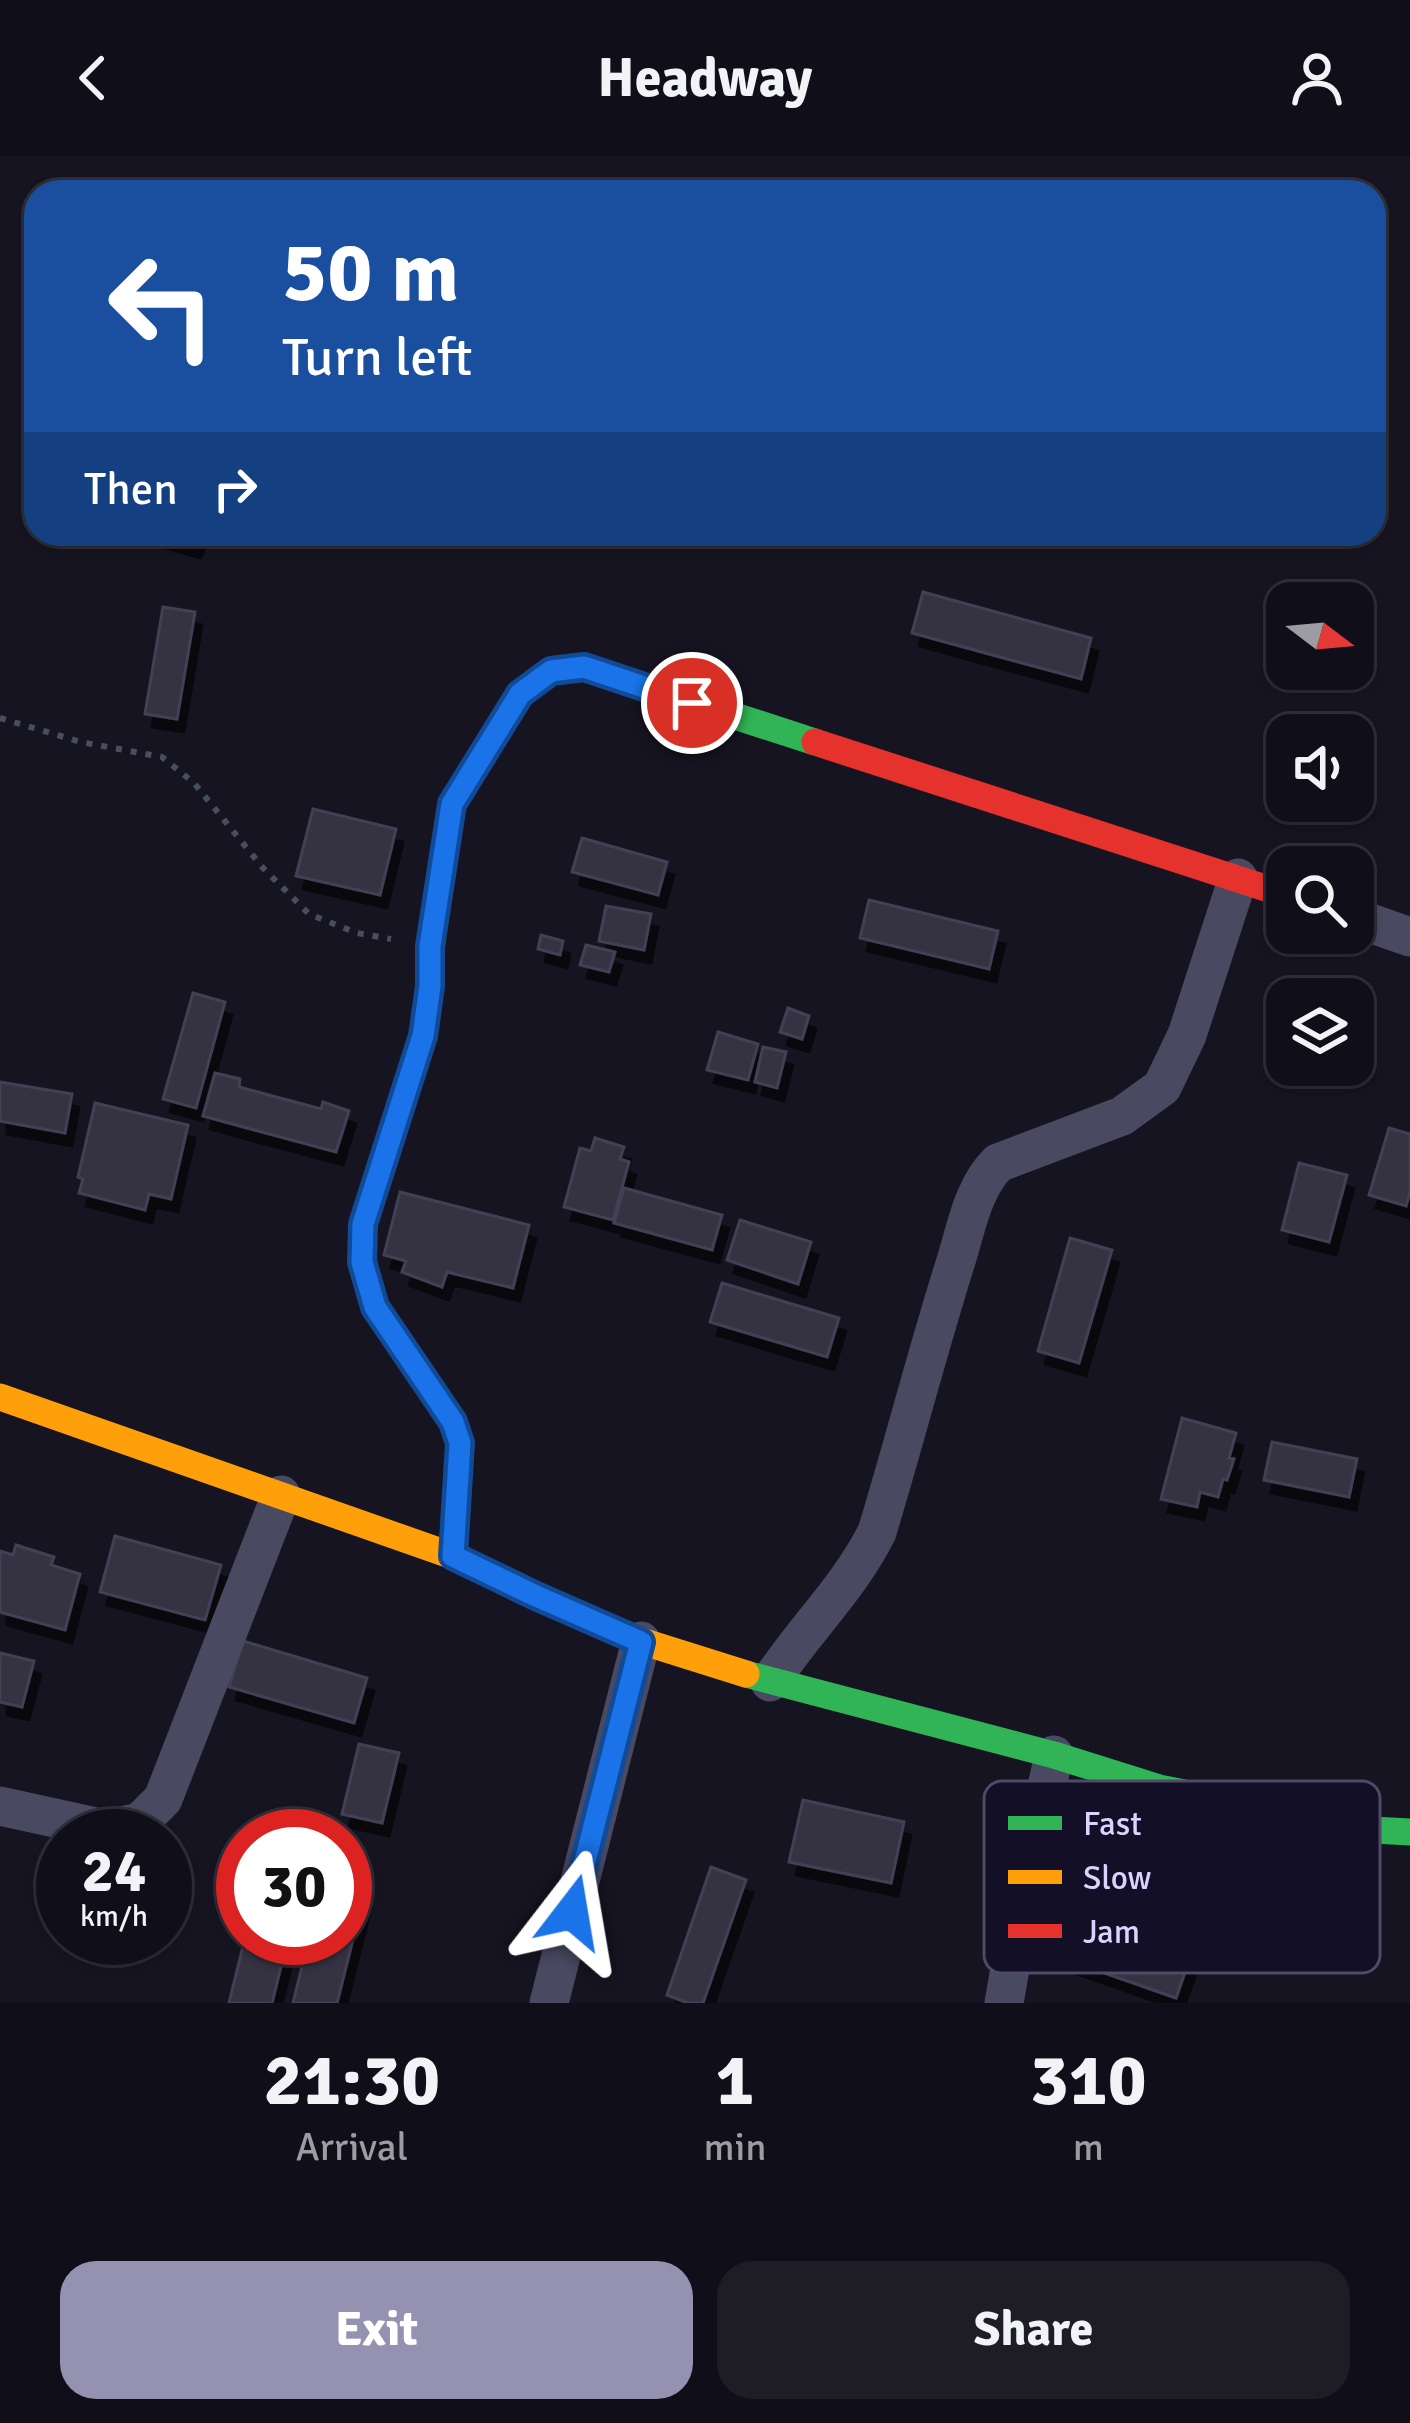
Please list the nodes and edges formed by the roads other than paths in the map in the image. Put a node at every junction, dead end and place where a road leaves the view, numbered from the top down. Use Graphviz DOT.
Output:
graph roads {
  1 [pos="1238,878"];
  2 [pos="1266,888"];
  3 [pos="1374,924"];
  4 [pos="1410,937"];
  5 [pos="0,1397"];
  6 [pos="281,1495"];
  7 [pos="453,1556"];
  8 [pos="641,1642"];
  9 [pos="770,1682"];
  10 [pos="1054,1755"];
  11 [pos="1048,1781"];
  12 [pos="1137,1781"];
  13 [pos="0,1806"];
  14 [pos="1380,1830"];
  15 [pos="1410,1832"];
  16 [pos="1009,1973"];
  17 [pos="549,2003"];
  18 [pos="1004,2003"];
  1 -- 2 [label="street"];
  1 -- 7 [label="street"];
  1 -- 9 [label="street"];
  3 -- 4 [label="street"];
  5 -- 6 [label="street"];
  6 -- 7 [label="street"];
  6 -- 13 [label="street"];
  7 -- 8 [label="street"];
  8 -- 9 [label="street"];
  8 -- 17 [label="street"];
  9 -- 10 [label="street"];
  10 -- 11 [label="street"];
  10 -- 12 [label="street"];
  14 -- 15 [label="street"];
  16 -- 18 [label="street"];
}
